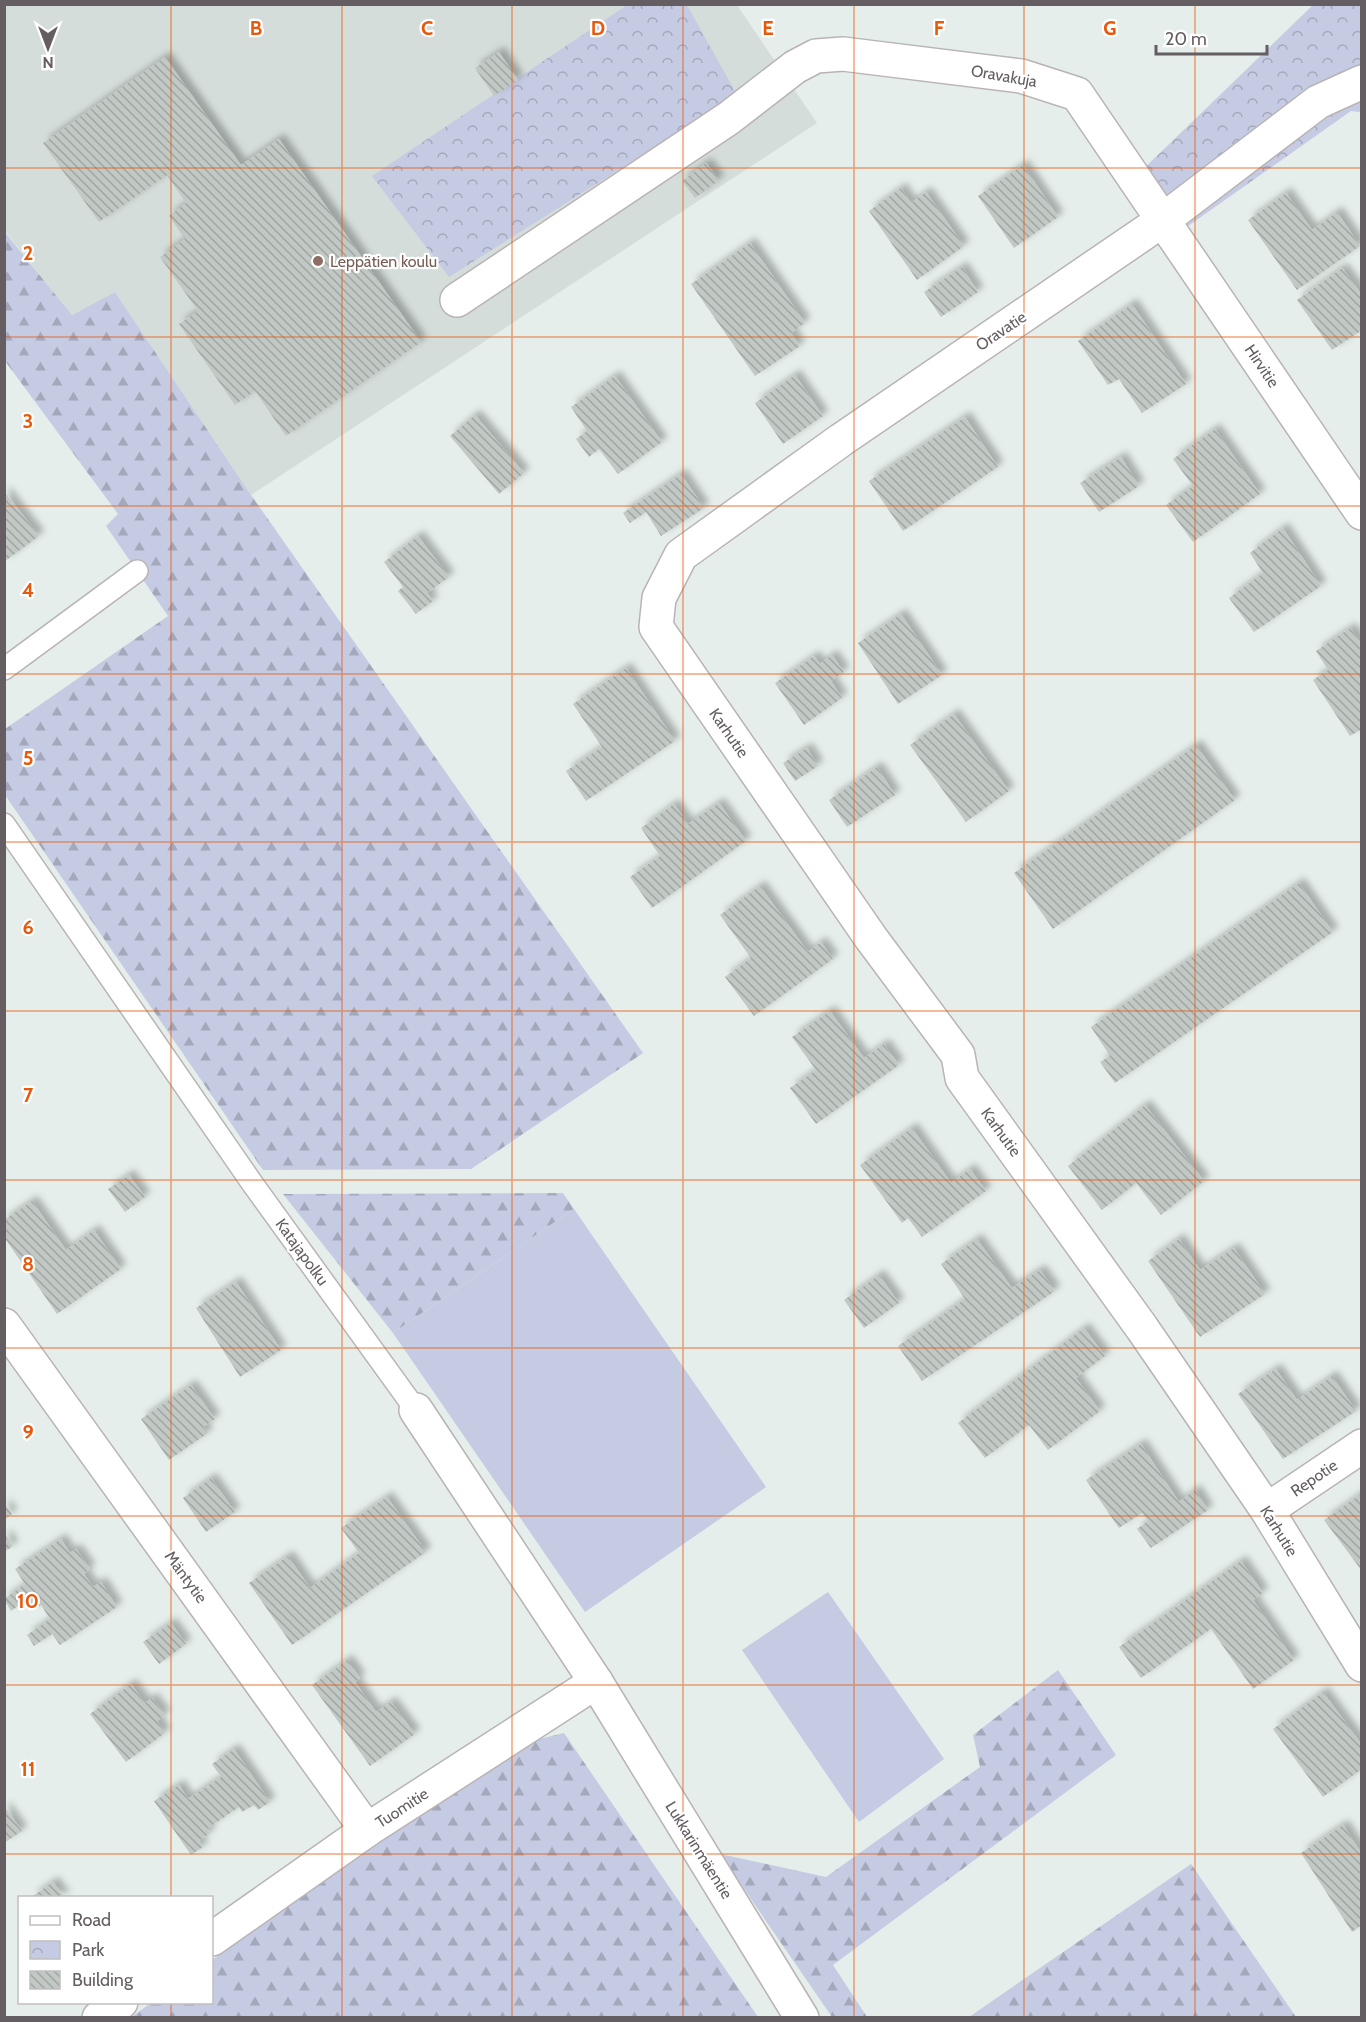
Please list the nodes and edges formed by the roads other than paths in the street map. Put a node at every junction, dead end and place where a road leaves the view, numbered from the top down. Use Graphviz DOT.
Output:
graph roads {
  1 [pos="1362,82"];
  2 [pos="1162,220"];
  3 [pos="457,300"];
  4 [pos="1362,513"];
  5 [pos="137,572"];
  6 [pos="659,598"];
  7 [pos="4,669"];
  8 [pos="4,824"];
  9 [pos="4,1325"];
  10 [pos="416,1410"];
  11 [pos="1362,1446"];
  12 [pos="1267,1510"];
  13 [pos="1362,1665"];
  14 [pos="596,1682"];
  15 [pos="367,1830"];
  16 [pos="213,1938"];
  17 [pos="118,2004"];
  18 [pos="99,2018"];
  19 [pos="802,2018"];
  1 -- 2 [label="street, Oravatie"];
  2 -- 3 [label="street, Oravakuja"];
  2 -- 4 [label="street, Hirvitie"];
  2 -- 6 [label="street, Oravatie"];
  5 -- 7 [label="lane"];
  6 -- 12 [label="street, Karhutie"];
  8 -- 10 [label="lane, Katajapolku"];
  9 -- 15 [label="street, Mäntytie"];
  10 -- 14 [label="street, Katajapolku"];
  11 -- 12 [label="street, Repotie"];
  12 -- 13 [label="street, Karhutie"];
  14 -- 15 [label="street, Tuomitie"];
  14 -- 19 [label="street, Lukkarinmäentie"];
  15 -- 16 [label="street, Tuomitie"];
  17 -- 18 [label="street"];
}
